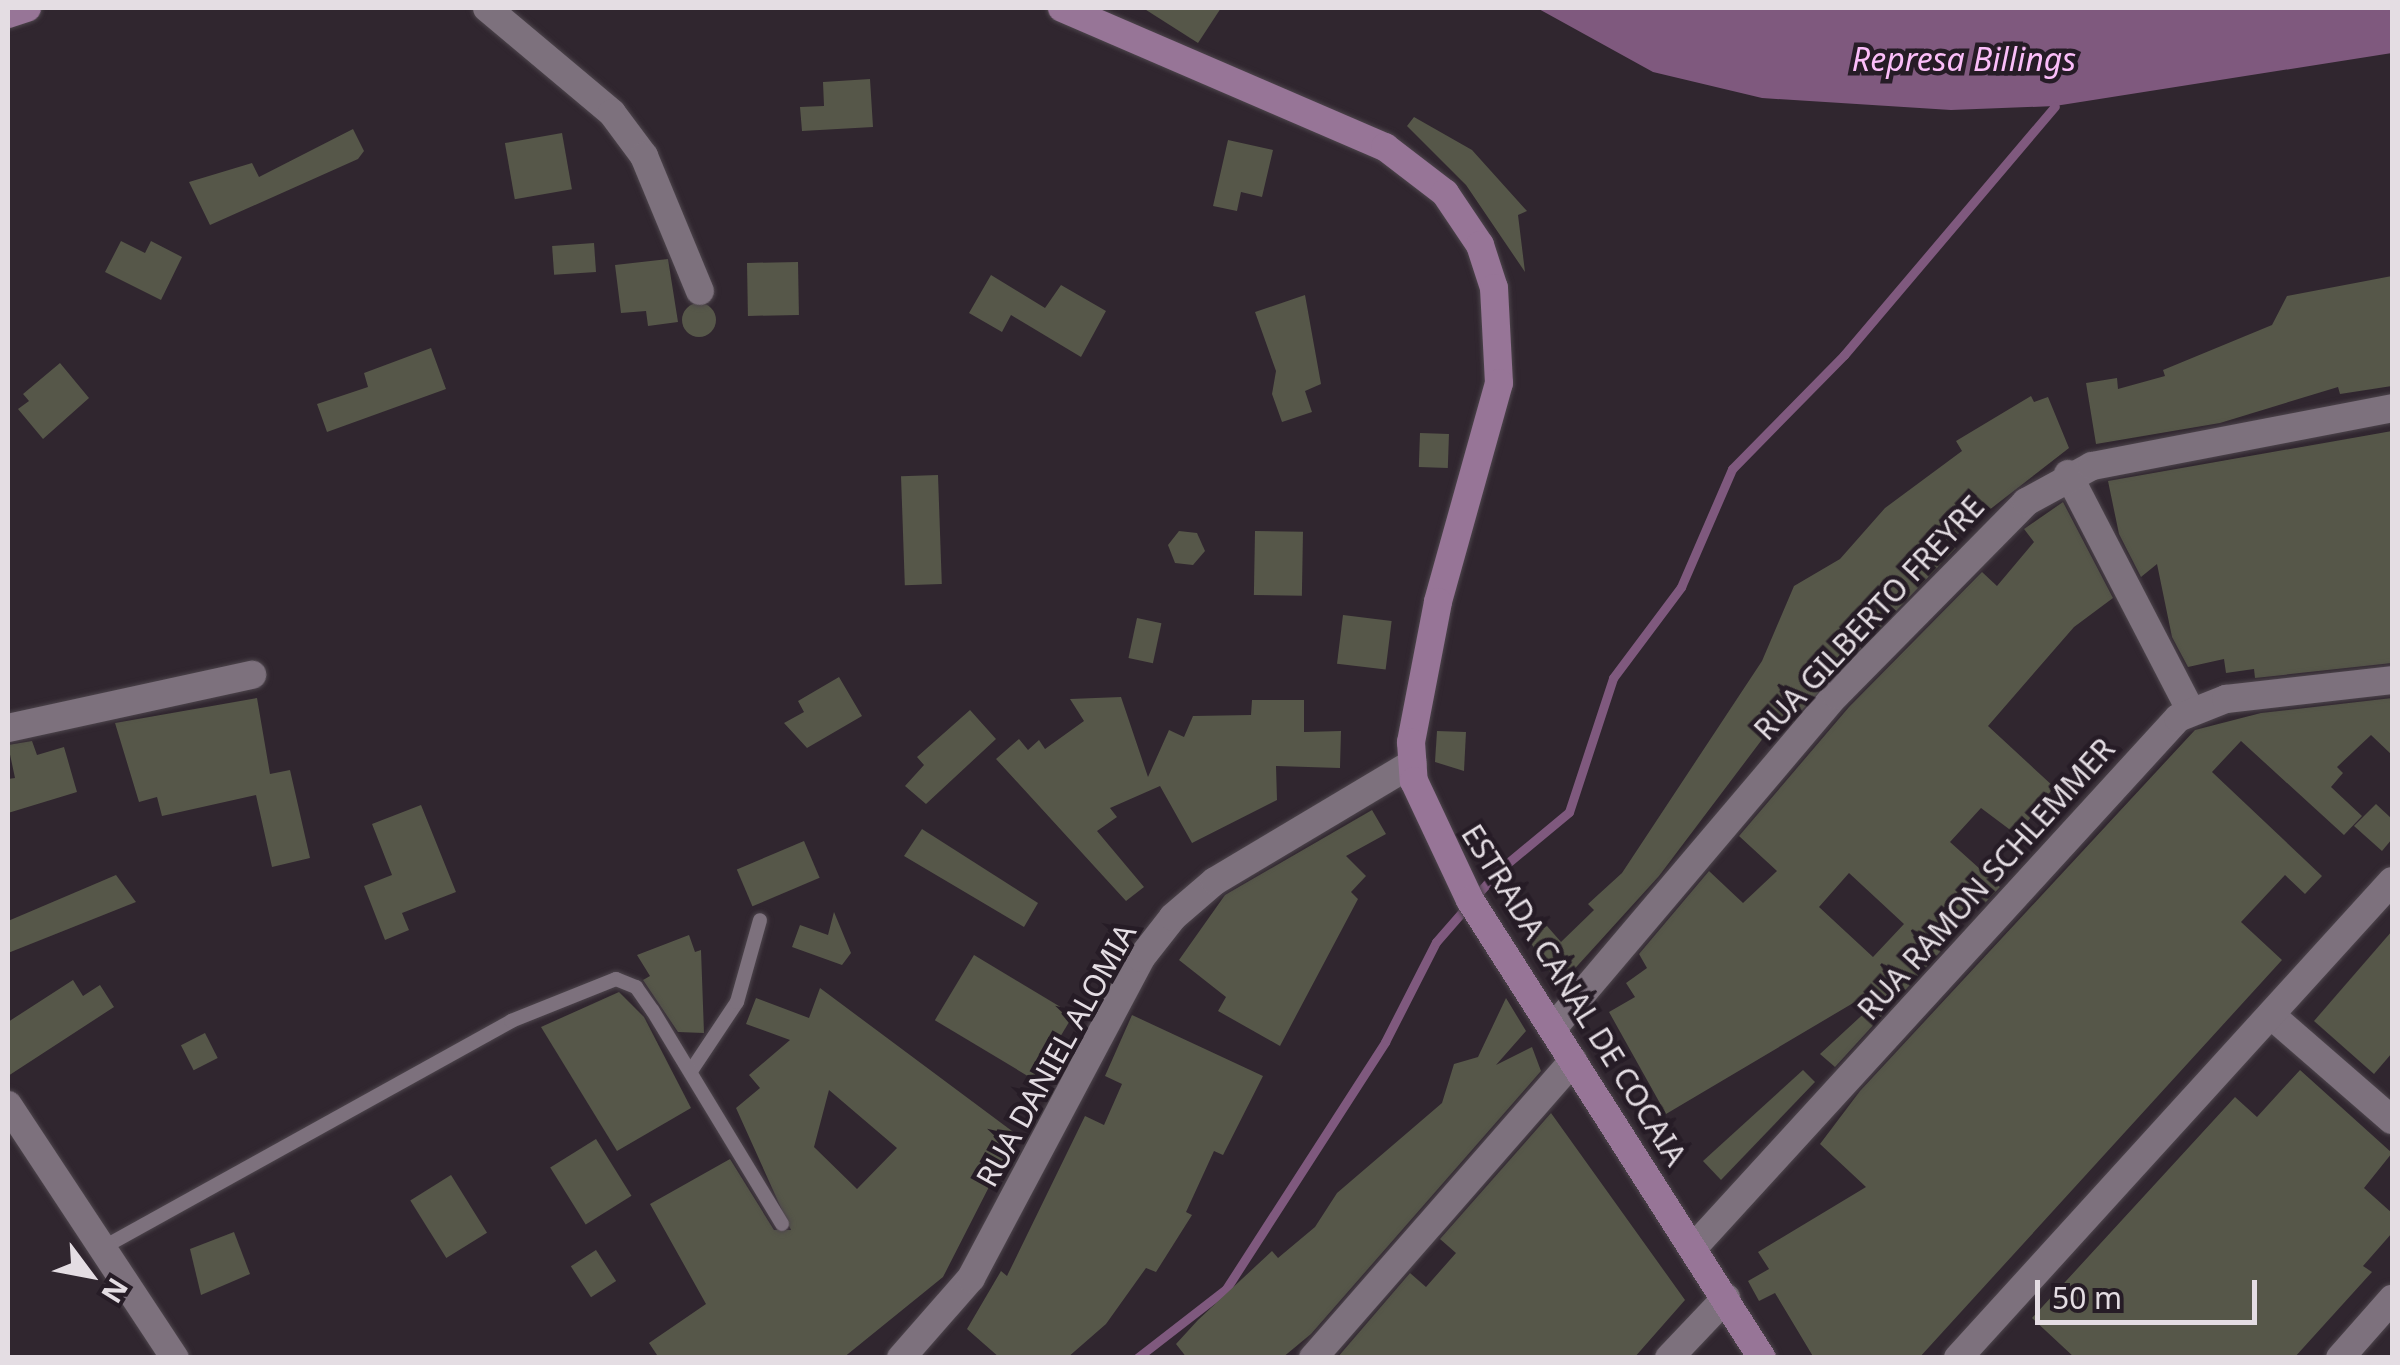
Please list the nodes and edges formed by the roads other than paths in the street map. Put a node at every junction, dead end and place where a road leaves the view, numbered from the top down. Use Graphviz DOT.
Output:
graph roads {
  1 [pos="27,8"];
  2 [pos="487,8"];
  3 [pos="1062,8"];
  4 [pos="8,14"];
  5 [pos="700,291"];
  6 [pos="2392,408"];
  7 [pos="2068,474"];
  8 [pos="252,674"];
  9 [pos="2392,680"];
  10 [pos="2190,709"];
  11 [pos="8,728"];
  12 [pos="1412,764"];
  13 [pos="2392,880"];
  14 [pos="760,920"];
  15 [pos="2271,1015"];
  16 [pos="1554,1027"];
  17 [pos="1574,1061"];
  18 [pos="691,1071"];
  19 [pos="8,1105"];
  20 [pos="2392,1120"];
  21 [pos="782,1224"];
  22 [pos="104,1246"];
  23 [pos="1694,1246"];
  24 [pos="1726,1298"];
  25 [pos="2392,1299"];
  26 [pos="175,1358"];
  27 [pos="901,1358"];
  28 [pos="1312,1358"];
  29 [pos="1669,1358"];
  30 [pos="1762,1358"];
  31 [pos="1958,1358"];
  32 [pos="2340,1358"];
  1 -- 4 [label="main road"];
  2 -- 5 [label="street"];
  3 -- 12 [label="main road, ESTRADA CANAL DE COCAIA"];
  6 -- 7 [label="street, RUA GILBERTO FREYRE"];
  7 -- 10 [label="street"];
  7 -- 16 [label="street, RUA GILBERTO FREYRE"];
  8 -- 11 [label="street"];
  9 -- 10 [label="street"];
  10 -- 23 [label="street, RUA RAMON SCHLEMMER"];
  12 -- 16 [label="main road, ESTRADA CANAL DE COCAIA"];
  12 -- 27 [label="street, RUA DANIEL ALOMIA"];
  13 -- 15 [label="street"];
  14 -- 18 [label="lane"];
  15 -- 20 [label="street"];
  15 -- 31 [label="street"];
  16 -- 17 [label="main road, ESTRADA CANAL DE COCAIA"];
  17 -- 23 [label="main road, ESTRADA CANAL DE COCAIA"];
  17 -- 28 [label="street"];
  18 -- 21 [label="lane"];
  18 -- 22 [label="lane"];
  19 -- 22 [label="street"];
  22 -- 26 [label="street"];
  23 -- 24 [label="main road, ESTRADA CANAL DE COCAIA"];
  24 -- 29 [label="street"];
  24 -- 30 [label="main road, ESTRADA CANAL DE COCAIA"];
  25 -- 32 [label="street"];
}
